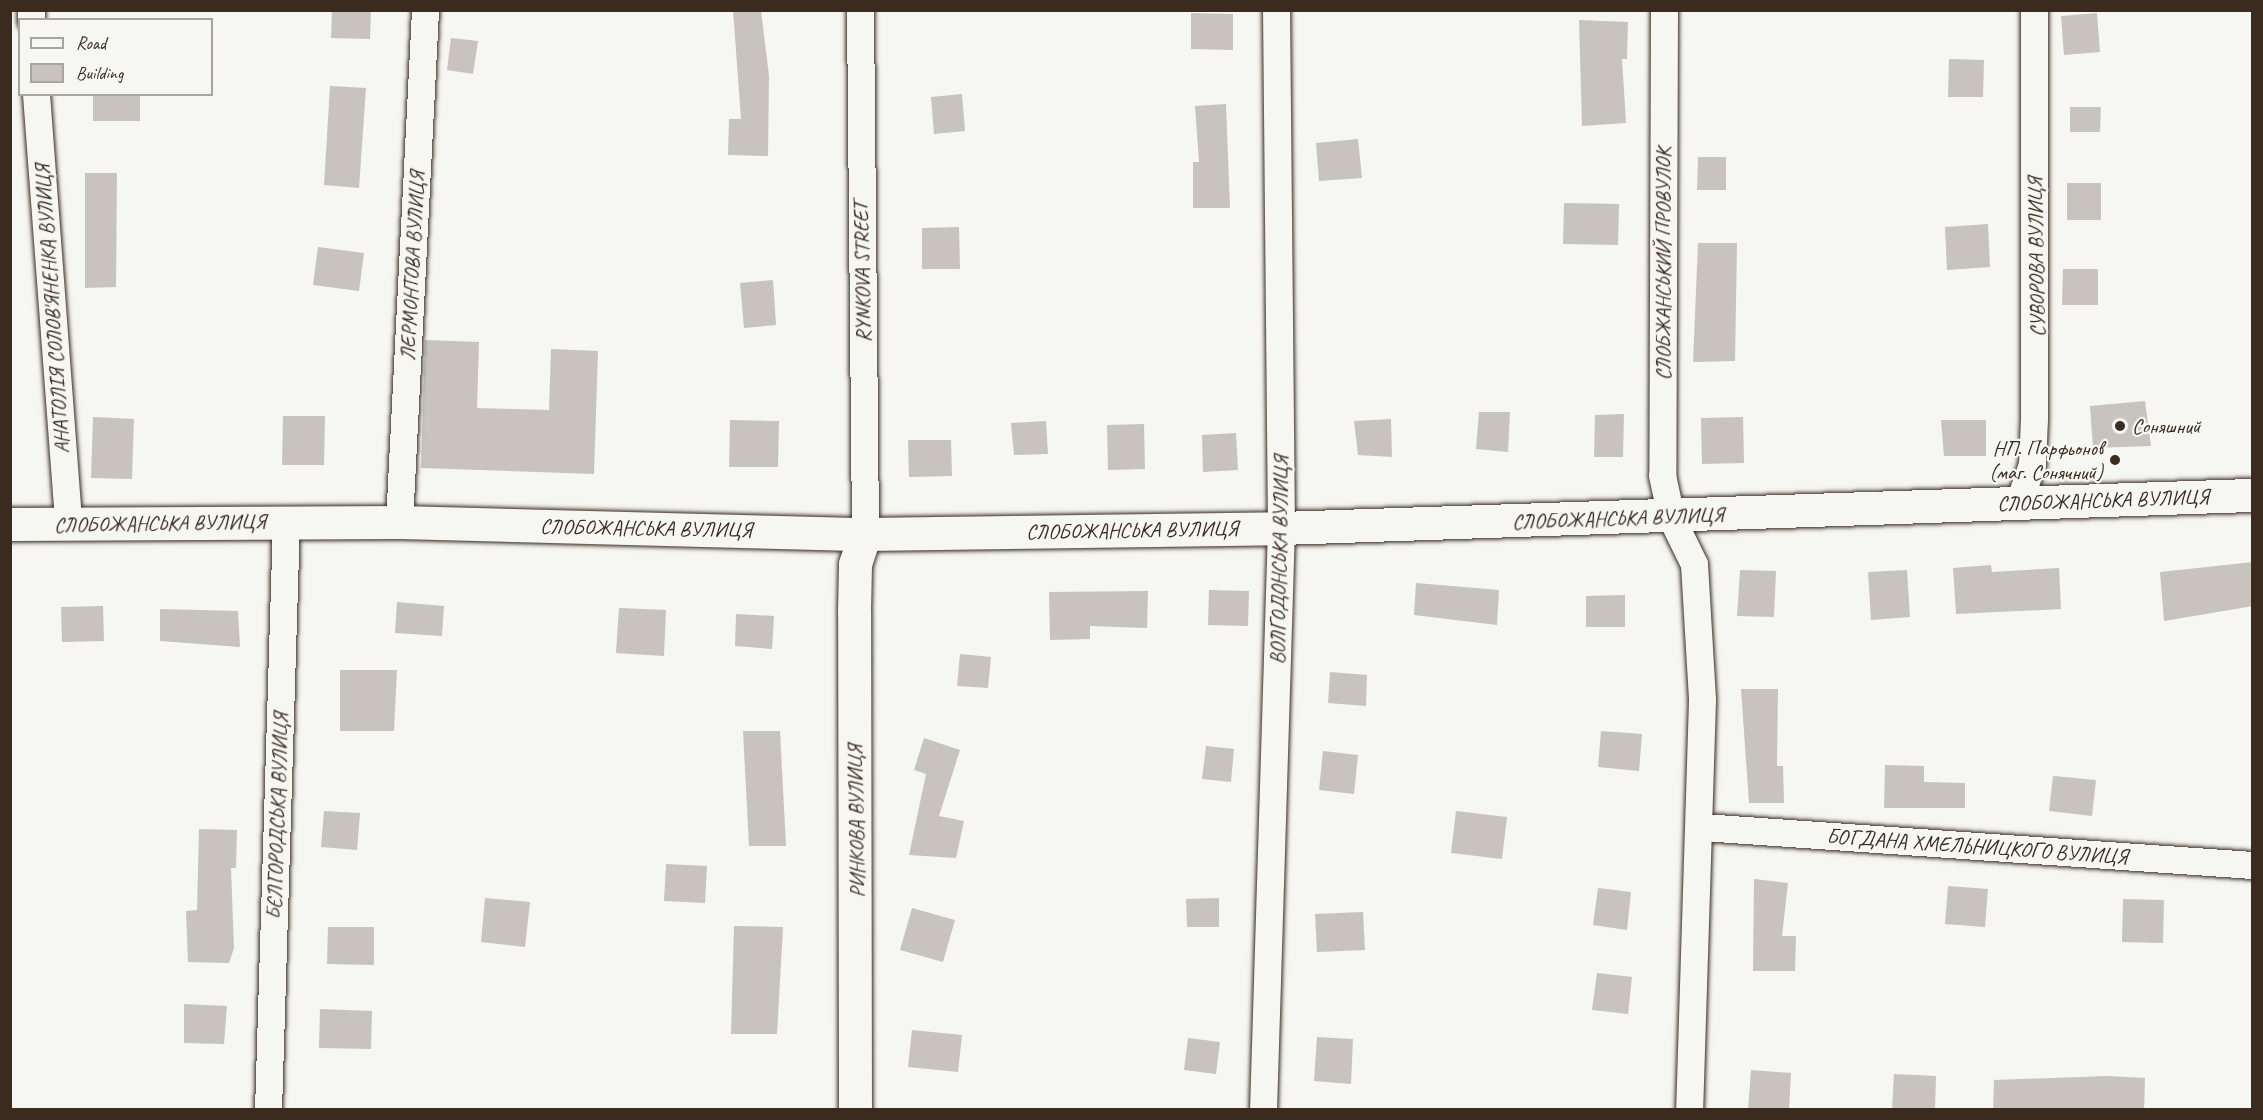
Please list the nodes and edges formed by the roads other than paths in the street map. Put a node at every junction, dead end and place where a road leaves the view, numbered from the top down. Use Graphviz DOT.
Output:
graph roads {
  1 [pos="425,10"];
  2 [pos="860,10"];
  3 [pos="1275,10"];
  4 [pos="1664,10"];
  5 [pos="2034,10"];
  6 [pos="36,96"];
  7 [pos="2253,495"];
  8 [pos="2019,502"];
  9 [pos="1671,517"];
  10 [pos="286,522"];
  11 [pos="399,522"];
  12 [pos="10,524"];
  13 [pos="68,524"];
  14 [pos="1281,528"];
  15 [pos="865,534"];
  16 [pos="1702,827"];
  17 [pos="2253,864"];
  18 [pos="268,1110"];
  19 [pos="855,1110"];
  20 [pos="1263,1110"];
  21 [pos="1689,1110"];
  1 -- 11 [label="street, ЛЕРМОНТОВА ВУЛИЦЯ"];
  2 -- 15 [label="street, RYNKOVA STREET"];
  3 -- 14 [label="street, ВОЛГОДОНСЬКА ВУЛИЦЯ"];
  4 -- 9 [label="street, СЛОБЖАНСЬКИЙ ПРОВУЛОК"];
  5 -- 8 [label="street, СУВОРОВА ВУЛИЦЯ"];
  6 -- 13 [label="street, АНАТОЛІЯ СОЛОВ'ЯНЕНКА ВУЛИЦЯ"];
  7 -- 8 [label="main road, СЛОБОЖАНСЬКА ВУЛИЦЯ"];
  8 -- 9 [label="main road, СЛОБОЖАНСЬКА ВУЛИЦЯ"];
  9 -- 14 [label="main road, СЛОБОЖАНСЬКА ВУЛИЦЯ"];
  9 -- 16 [label="street, СЛОБЖАНСЬКИЙ ПРОВУЛОК"];
  10 -- 11 [label="main road, СЛОБОЖАНСЬКА ВУЛИЦЯ"];
  10 -- 13 [label="main road, СЛОБОЖАНСЬКА ВУЛИЦЯ"];
  10 -- 18 [label="street, БЄЛГОРОДСЬКА ВУЛИЦЯ"];
  11 -- 15 [label="main road, СЛОБОЖАНСЬКА ВУЛИЦЯ"];
  12 -- 13 [label="main road, СЛОБОЖАНСЬКА ВУЛИЦЯ"];
  14 -- 15 [label="main road, СЛОБОЖАНСЬКА ВУЛИЦЯ"];
  14 -- 20 [label="street, ВОЛГОДОНСЬКА ВУЛИЦЯ"];
  15 -- 19 [label="main road, РИНКОВА ВУЛИЦЯ"];
  16 -- 17 [label="street, БОГДАНА ХМЕЛЬНИЦКОГО ВУЛИЦЯ"];
  16 -- 21 [label="street, СЛОБЖАНСЬКИЙ ПРОВУЛОК"];
}
